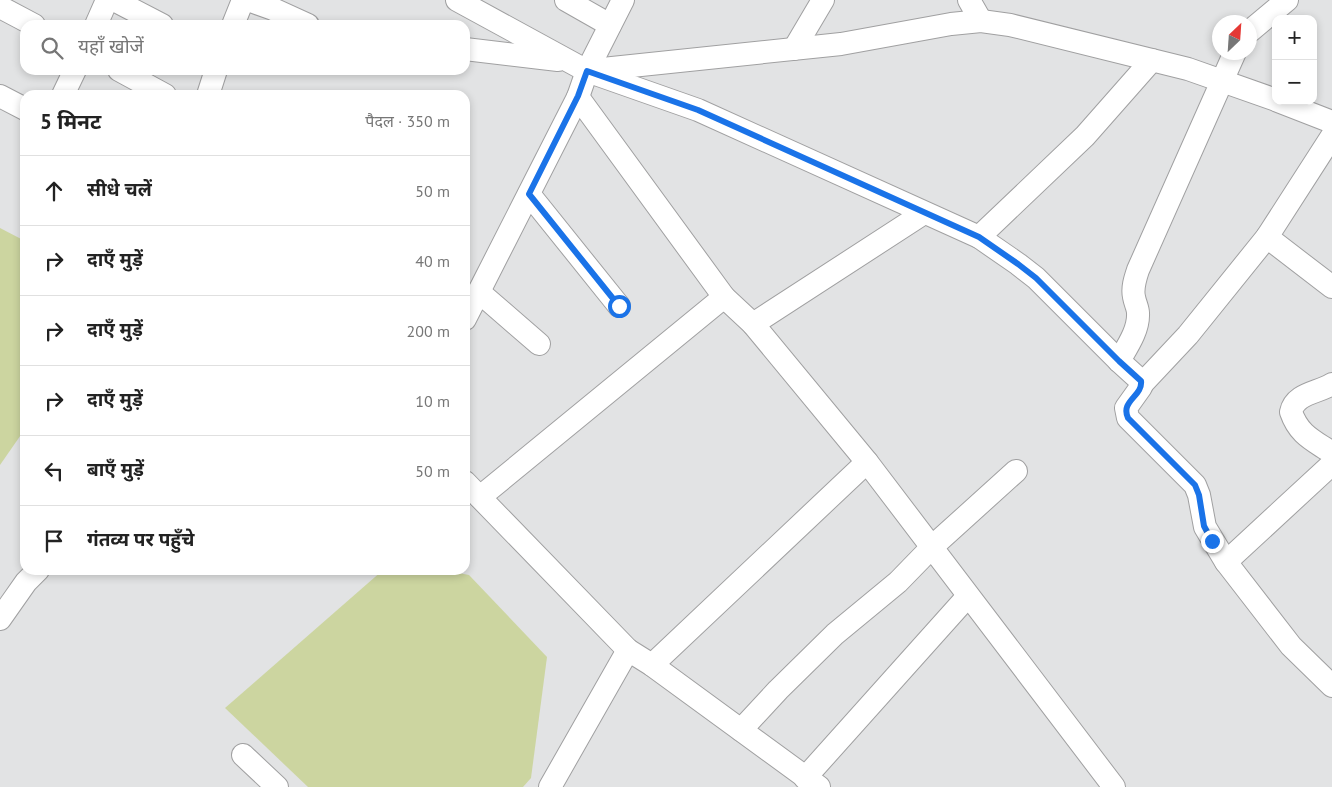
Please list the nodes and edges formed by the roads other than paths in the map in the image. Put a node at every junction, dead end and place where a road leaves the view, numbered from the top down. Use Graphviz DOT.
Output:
graph roads {
  1 [pos="107,0"];
  2 [pos="114,0"];
  3 [pos="243,0"];
  4 [pos="248,0"];
  5 [pos="457,0"];
  6 [pos="566,0"];
  7 [pos="622,0"];
  8 [pos="823,0"];
  9 [pos="970,0"];
  10 [pos="1287,0"];
  11 [pos="0,6"];
  12 [pos="25,20"];
  13 [pos="98,20"];
  14 [pos="152,20"];
  15 [pos="235,20"];
  16 [pos="297,20"];
  17 [pos="981,21"];
  18 [pos="610,25"];
  19 [pos="1257,25"];
  20 [pos="794,49"];
  21 [pos="470,50"];
  22 [pos="1152,60"];
  23 [pos="1232,60"];
  24 [pos="578,66"];
  25 [pos="73,75"];
  26 [pos="127,75"];
  27 [pos="214,75"];
  28 [pos="1224,80"];
  29 [pos="65,90"];
  30 [pos="156,90"];
  31 [pos="210,90"];
  32 [pos="0,96"];
  33 [pos="578,96"];
  34 [pos="1272,99"];
  35 [pos="1287,105"];
  36 [pos="20,106"];
  37 [pos="1332,122"];
  38 [pos="1332,136"];
  39 [pos="529,194"];
  40 [pos="924,213"];
  41 [pos="979,237"];
  42 [pos="1267,237"];
  43 [pos="1332,287"];
  44 [pos="479,292"];
  45 [pos="724,297"];
  46 [pos="619,306"];
  47 [pos="470,309"];
  48 [pos="753,324"];
  49 [pos="539,344"];
  50 [pos="1119,361"];
  51 [pos="1142,384"];
  52 [pos="1332,384"];
  53 [pos="1332,453"];
  54 [pos="867,462"];
  55 [pos="1332,464"];
  56 [pos="1016,471"];
  57 [pos="473,490"];
  58 [pos="932,546"];
  59 [pos="1226,562"];
  60 [pos="33,575"];
  61 [pos="968,596"];
  62 [pos="0,619"];
  63 [pos="628,650"];
  64 [pos="652,665"];
  65 [pos="1332,686"];
  66 [pos="741,730"];
  67 [pos="243,755"];
  68 [pos="812,782"];
  69 [pos="277,787"];
  70 [pos="550,787"];
  71 [pos="1114,787"];
  1 -- 13 [label="street"];
  2 -- 14 [label="street"];
  3 -- 15 [label="street"];
  4 -- 16 [label="street"];
  5 -- 24 [label="street"];
  6 -- 18 [label="street"];
  7 -- 18 [label="street"];
  8 -- 20 [label="street"];
  9 -- 17 [label="street"];
  10 -- 19 [label="street"];
  11 -- 12 [label="street"];
  17 -- 20 [label="street"];
  17 -- 22 [label="street"];
  18 -- 24 [label="street"];
  20 -- 24 [label="street"];
  21 -- 24 [label="street"];
  22 -- 28 [label="street"];
  22 -- 41 [label="street"];
  23 -- 28 [label="street"];
  24 -- 33 [label="street"];
  24 -- 40 [label="street"];
  25 -- 29 [label="street"];
  26 -- 30 [label="street"];
  27 -- 31 [label="street"];
  28 -- 34 [label="street"];
  28 -- 50 [label="street"];
  32 -- 36 [label="street"];
  33 -- 39 [label="street"];
  33 -- 45 [label="street"];
  35 -- 37 [label="street"];
  38 -- 42 [label="street"];
  39 -- 44 [label="street"];
  39 -- 46 [label="street"];
  40 -- 41 [label="street"];
  40 -- 48 [label="street"];
  41 -- 50 [label="street"];
  42 -- 43 [label="street"];
  42 -- 51 [label="street"];
  44 -- 47 [label="street"];
  44 -- 49 [label="street"];
  45 -- 48 [label="street"];
  45 -- 57 [label="street"];
  48 -- 54 [label="street"];
  50 -- 51 [label="street"];
  51 -- 59 [label="street"];
  52 -- 53 [label="street"];
  54 -- 58 [label="street"];
  54 -- 64 [label="street"];
  55 -- 59 [label="street"];
  56 -- 58 [label="street"];
  57 -- 63 [label="street"];
  58 -- 61 [label="street"];
  58 -- 66 [label="street"];
  59 -- 65 [label="street"];
  60 -- 62 [label="street"];
  61 -- 68 [label="street"];
  61 -- 71 [label="street"];
  63 -- 64 [label="street"];
  63 -- 70 [label="street"];
  64 -- 66 [label="street"];
  66 -- 68 [label="street"];
  67 -- 69 [label="street"];
}
